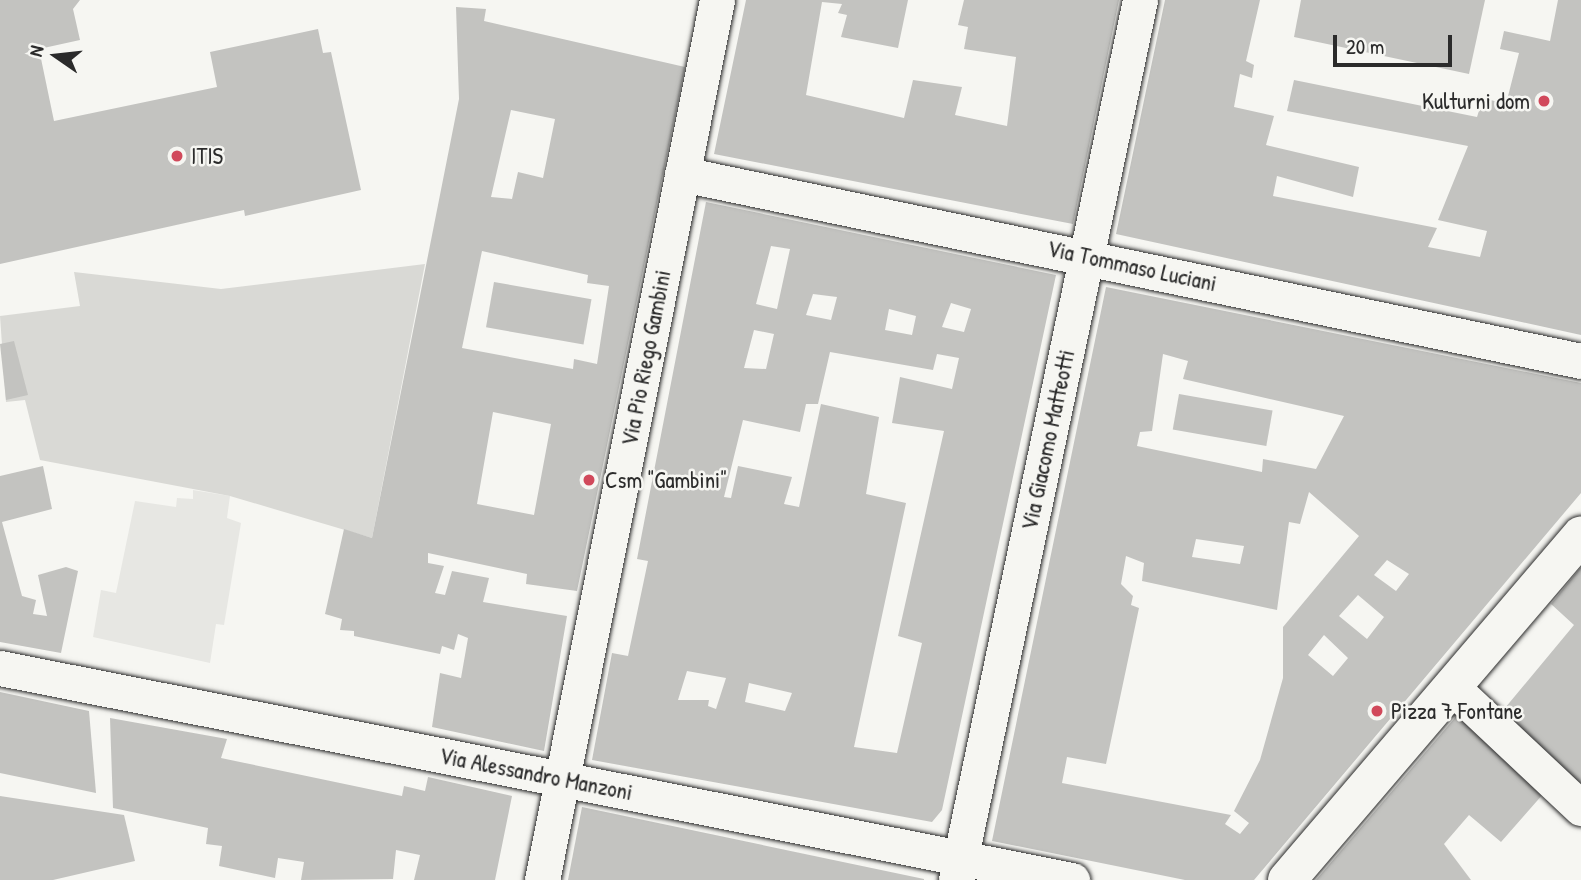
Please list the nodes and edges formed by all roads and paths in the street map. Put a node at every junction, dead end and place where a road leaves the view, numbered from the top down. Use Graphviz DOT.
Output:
graph roads {
  1 [pos="717,0"];
  2 [pos="1140,0"];
  3 [pos="682,174"];
  4 [pos="1087,256"];
  5 [pos="1581,361"];
  6 [pos="1581,536"];
  7 [pos="0,668"];
  8 [pos="1452,687"];
  9 [pos="562,779"];
  10 [pos="1581,808"];
  11 [pos="958,869"];
  12 [pos="542,880"];
  13 [pos="1072,880"];
  14 [pos="1287,880"];
  1 -- 3 [label="street, Via Pio Riego Gambini"];
  2 -- 4 [label="street, Via Giacomo Matteotti"];
  3 -- 4 [label="street, Via Tommaso Luciani"];
  3 -- 9 [label="street, Via Pio Riego Gambini"];
  4 -- 5 [label="street, Via Tommaso Luciani"];
  4 -- 11 [label="street, Via Giacomo Matteotti"];
  6 -- 8 [label="street"];
  7 -- 9 [label="street, Via Alessandro Manzoni"];
  8 -- 10 [label="street"];
  8 -- 14 [label="street"];
  9 -- 11 [label="street, Via Alessandro Manzoni"];
  9 -- 12 [label="street, Via Pio Riego Gambini"];
  11 -- 13 [label="street, Via Alessandro Manzoni"];
}
